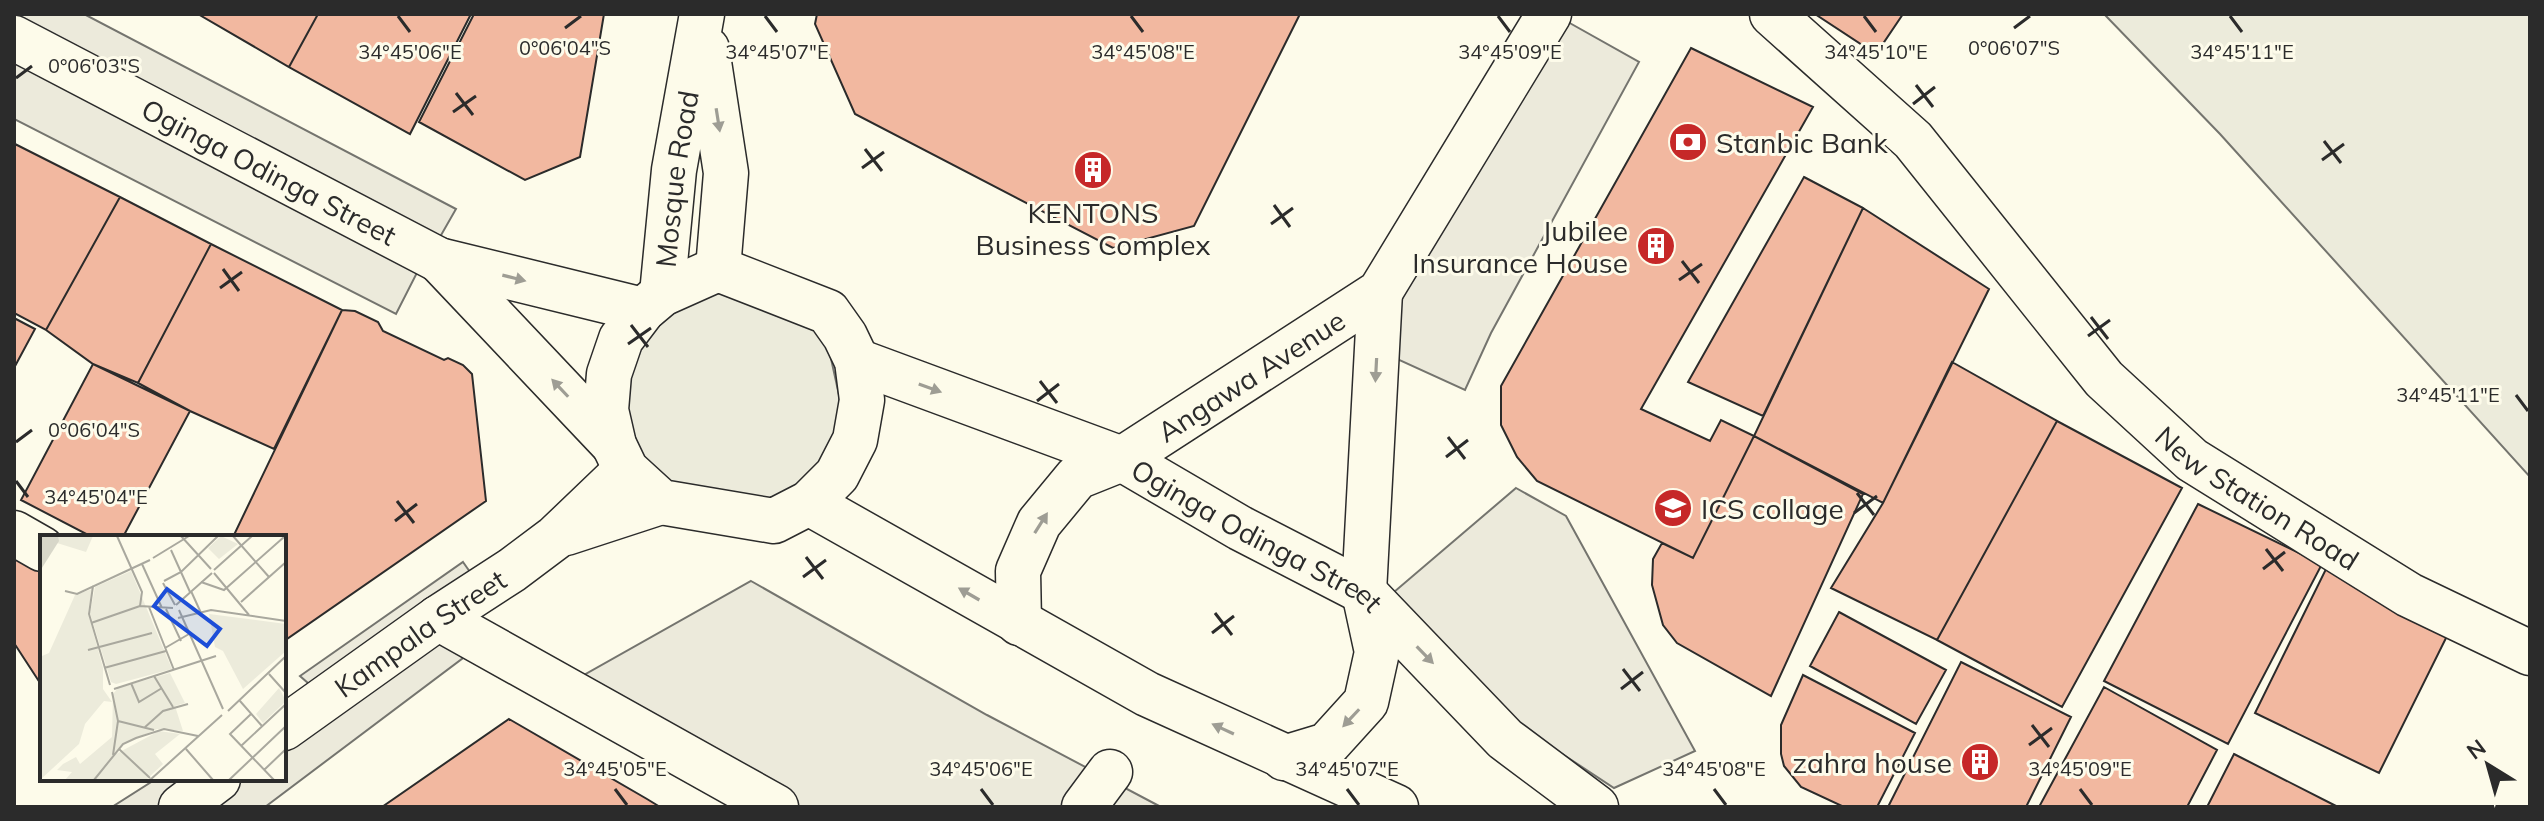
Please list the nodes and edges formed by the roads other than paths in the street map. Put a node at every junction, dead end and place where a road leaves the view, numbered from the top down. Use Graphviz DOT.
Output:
graph roads {
  1 [pos="1549,14"];
  2 [pos="1772,14"];
  3 [pos="702,15"];
  4 [pos="14,38"];
  5 [pos="439,260"];
  6 [pos="718,269"];
  7 [pos="1380,292"];
  8 [pos="653,302"];
  9 [pos="857,361"];
  10 [pos="620,457"];
  11 [pos="1122,459"];
  12 [pos="661,502"];
  13 [pos="809,503"];
  14 [pos="14,533"];
  15 [pos="556,537"];
  16 [pos="40,548"];
  17 [pos="1364,592"];
  18 [pos="438,618"];
  19 [pos="1019,623"];
  20 [pos="2530,653"];
  21 [pos="294,706"];
  22 [pos="1284,758"];
  23 [pos="1110,772"];
  24 [pos="215,781"];
  25 [pos="181,807"];
  26 [pos="776,807"];
  27 [pos="1084,807"];
  28 [pos="1396,807"];
  29 [pos="1596,807"];
  1 -- 7 [label="main road, Angawa Avenue"];
  2 -- 20 [label="main road, New Station Road"];
  3 -- 6 [label="main road, Mosque Road, one-way"];
  3 -- 8 [label="main road, Mosque Road"];
  4 -- 5 [label="main road, Oginga Odinga Street"];
  5 -- 8 [label="main road, one-way"];
  10 -- 5 [label="main road, one-way"];
  6 -- 8 [label="main road"];
  6 -- 9 [label="main road"];
  7 -- 11 [label="main road, Angawa Avenue"];
  7 -- 17 [label="main road, Angawa Avenue, one-way"];
  8 -- 10 [label="main road"];
  9 -- 11 [label="main road, Oginga Odinga Street, one-way"];
  9 -- 13 [label="main road"];
  10 -- 12 [label="main road"];
  10 -- 15 [label="main road, Kampala Street"];
  11 -- 17 [label="main road, Oginga Odinga Street"];
  19 -- 11 [label="main road, Angawa Avenue, one-way"];
  12 -- 13 [label="main road"];
  12 -- 15 [label="main road, Kampala Street"];
  19 -- 13 [label="main road, one-way"];
  14 -- 16 [label="main road"];
  15 -- 18 [label="main road, Kampala Street"];
  17 -- 22 [label="main road, Angawa Avenue, one-way"];
  17 -- 29 [label="main road, Oginga Odinga Street, one-way"];
  18 -- 21 [label="main road, Kampala Street"];
  18 -- 26 [label="main road"];
  22 -- 19 [label="main road, one-way"];
  22 -- 28 [label="main road"];
  23 -- 27 [label="main road"];
  24 -- 25 [label="main road"];
}
